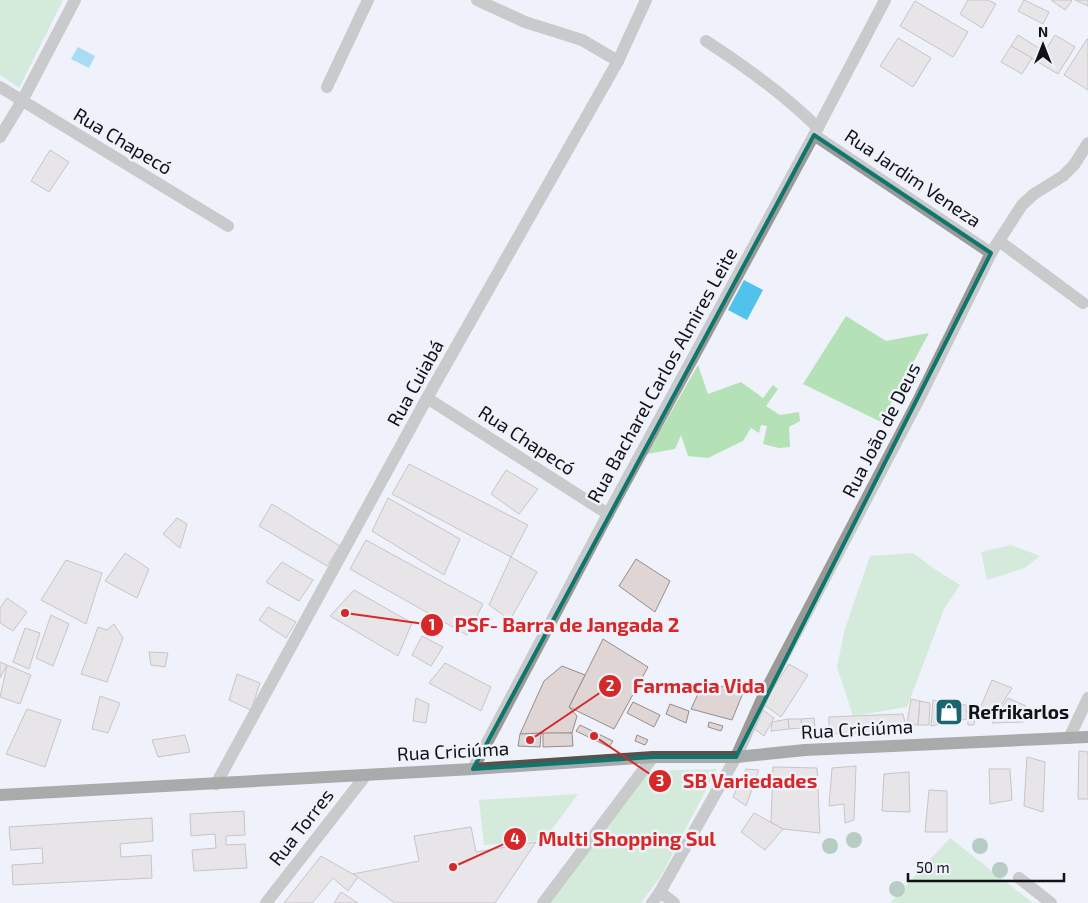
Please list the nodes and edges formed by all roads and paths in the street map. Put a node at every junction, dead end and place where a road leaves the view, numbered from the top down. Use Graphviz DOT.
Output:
graph roads {
  1 [pos="75,0"];
  2 [pos="368,0"];
  3 [pos="477,0"];
  4 [pos="646,0"];
  5 [pos="885,0"];
  6 [pos="706,41"];
  7 [pos="618,61"];
  8 [pos="0,87"];
  9 [pos="327,87"];
  10 [pos="22,101"];
  11 [pos="816,132"];
  12 [pos="0,137"];
  13 [pos="1088,143"];
  14 [pos="228,226"];
  15 [pos="999,241"];
  16 [pos="991,252"];
  17 [pos="1083,303"];
  18 [pos="427,398"];
  19 [pos="608,514"];
  20 [pos="1088,698"];
  21 [pos="1088,737"];
  22 [pos="1069,738"];
  23 [pos="736,756"];
  24 [pos="653,757"];
  25 [pos="473,769"];
  26 [pos="366,775"];
  27 [pos="216,784"];
  28 [pos="0,795"];
  29 [pos="1019,878"];
  30 [pos="660,892"];
  31 [pos="266,903"];
  32 [pos="543,903"];
  33 [pos="652,903"];
  34 [pos="674,903"];
  35 [pos="1051,903"];
  1 -- 10 [label="street"];
  2 -- 9 [label="street"];
  3 -- 7 [label="street"];
  4 -- 7 [label="street, Rua Cuiabá"];
  5 -- 11 [label="street, Rua Bacharel Carlos Almires Leite"];
  6 -- 11 [label="street, Rua Jardim Veneza"];
  7 -- 18 [label="street, Rua Cuiabá"];
  8 -- 10 [label="street, Rua Chapecó"];
  10 -- 12 [label="street"];
  10 -- 14 [label="street, Rua Chapecó"];
  11 -- 16 [label="street, Rua Jardim Veneza"];
  11 -- 19 [label="street, Rua Bacharel Carlos Almires Leite"];
  13 -- 15 [label="street, Rua João de Deus"];
  15 -- 16 [label="street, Rua João de Deus"];
  15 -- 17 [label="street, Rua Jardim Veneza"];
  16 -- 23 [label="street, Rua João de Deus"];
  18 -- 19 [label="street, Rua Chapecó"];
  18 -- 27 [label="street, Rua Cuiabá"];
  19 -- 25 [label="street, Rua Bacharel Carlos Almires Leite"];
  20 -- 22 [label="street"];
  21 -- 22 [label="main road, Rua Criciúma"];
  22 -- 23 [label="main road, Rua Criciúma"];
  23 -- 24 [label="main road, Rua Criciúma"];
  23 -- 30 [label="street, Rua João de Deus"];
  24 -- 25 [label="main road, Rua Criciúma"];
  24 -- 32 [label="street"];
  25 -- 26 [label="main road, Rua Criciúma"];
  26 -- 27 [label="main road, Rua Criciúma"];
  26 -- 31 [label="street, Rua Torres"];
  27 -- 28 [label="main road, Rua Criciúma"];
  29 -- 35 [label="street"];
  30 -- 33 [label="street, Rua João de Deus"];
  30 -- 34 [label="street"];
}
